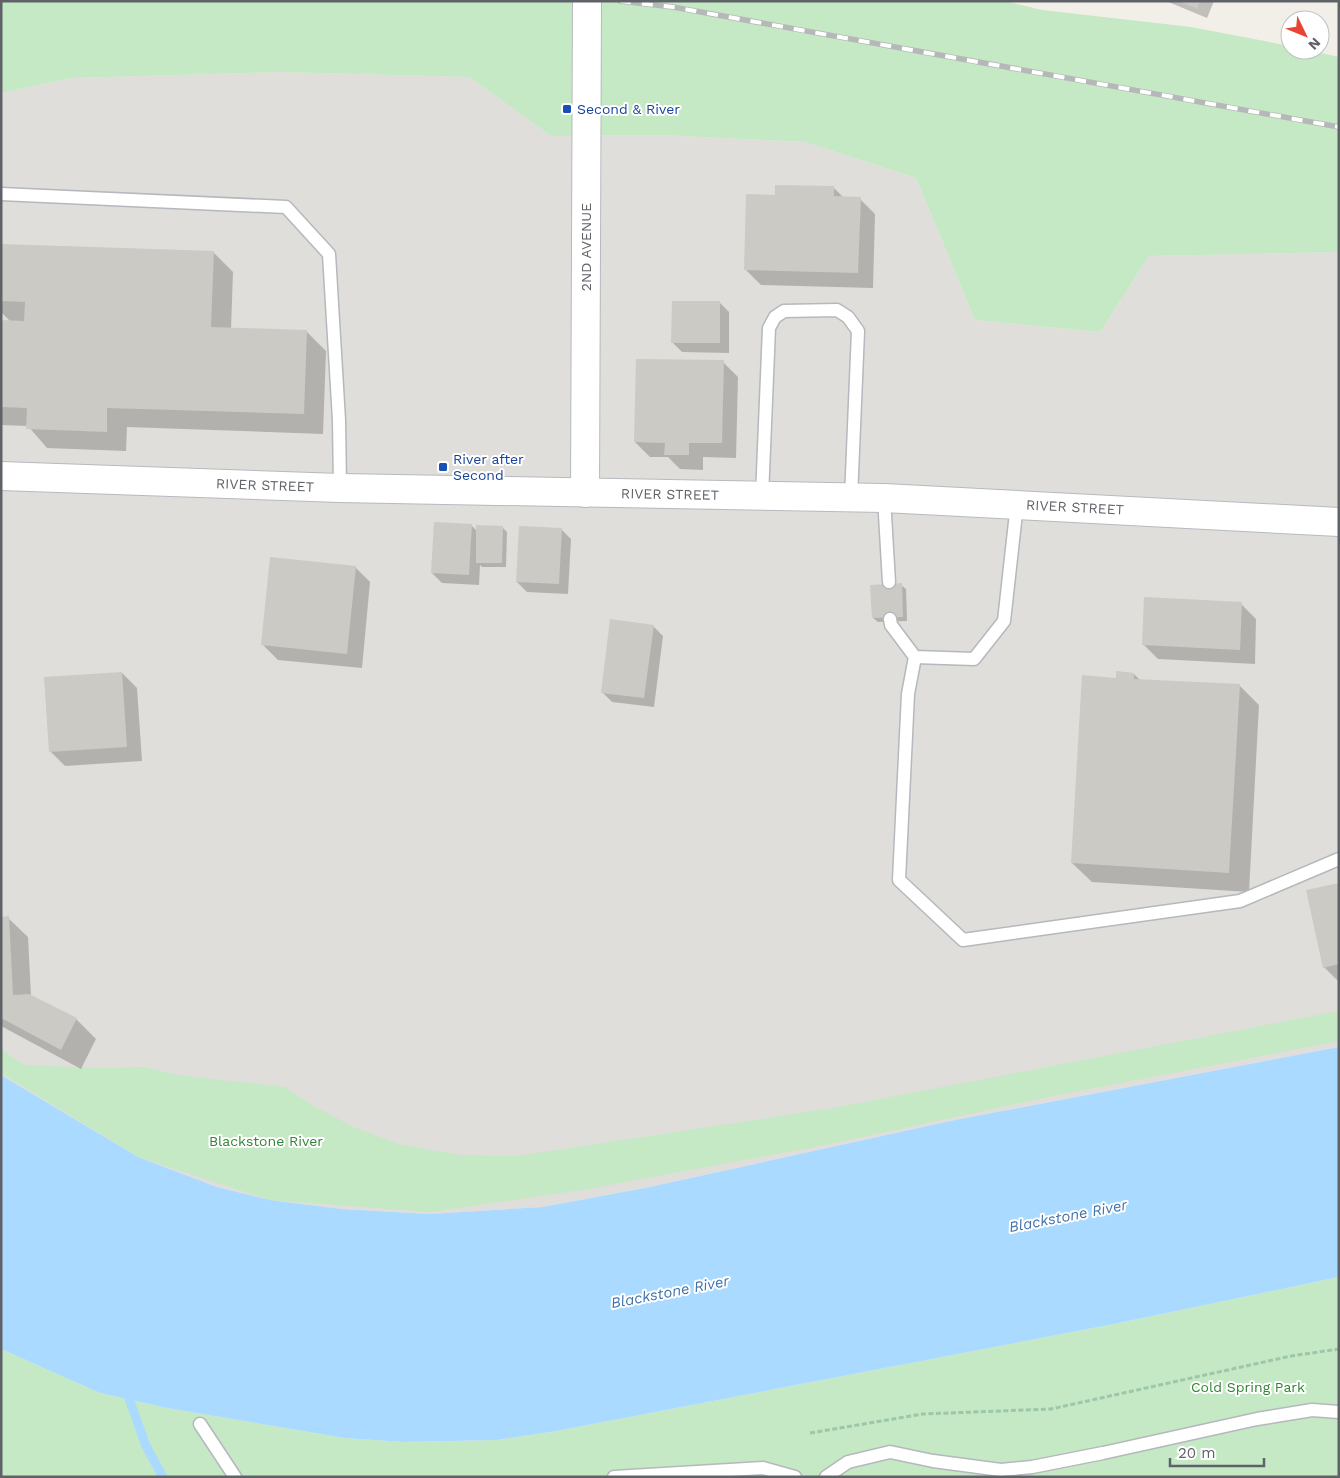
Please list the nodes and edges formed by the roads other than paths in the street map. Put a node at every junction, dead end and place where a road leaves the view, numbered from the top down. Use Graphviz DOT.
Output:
graph roads {
  1 [pos="587,1"];
  2 [pos="1,194"];
  3 [pos="1,476"];
  4 [pos="340,488"];
  5 [pos="585,493"];
  6 [pos="762,496"];
  7 [pos="851,498"];
  8 [pos="884,498"];
  9 [pos="1017,504"];
  10 [pos="1339,522"];
  11 [pos="889,582"];
  12 [pos="890,619"];
  13 [pos="915,657"];
  14 [pos="1339,860"];
  15 [pos="1339,1412"];
  16 [pos="200,1424"];
  17 [pos="235,1477"];
  18 [pos="614,1477"];
  19 [pos="795,1477"];
  20 [pos="826,1477"];
  1 -- 5 [label="street, 2ND AVENUE"];
  2 -- 4 [label="lane"];
  3 -- 4 [label="street, RIVER STREET"];
  4 -- 5 [label="street, RIVER STREET"];
  5 -- 6 [label="street, RIVER STREET"];
  6 -- 7 [label="street, RIVER STREET"];
  6 -- 7 [label="lane"];
  7 -- 8 [label="street, RIVER STREET"];
  8 -- 9 [label="street, RIVER STREET"];
  8 -- 11 [label="lane"];
  9 -- 10 [label="street, RIVER STREET"];
  9 -- 13 [label="lane"];
  12 -- 13 [label="lane"];
  13 -- 14 [label="lane"];
  15 -- 20 [label="lane"];
  16 -- 17 [label="lane"];
  18 -- 19 [label="lane"];
}
